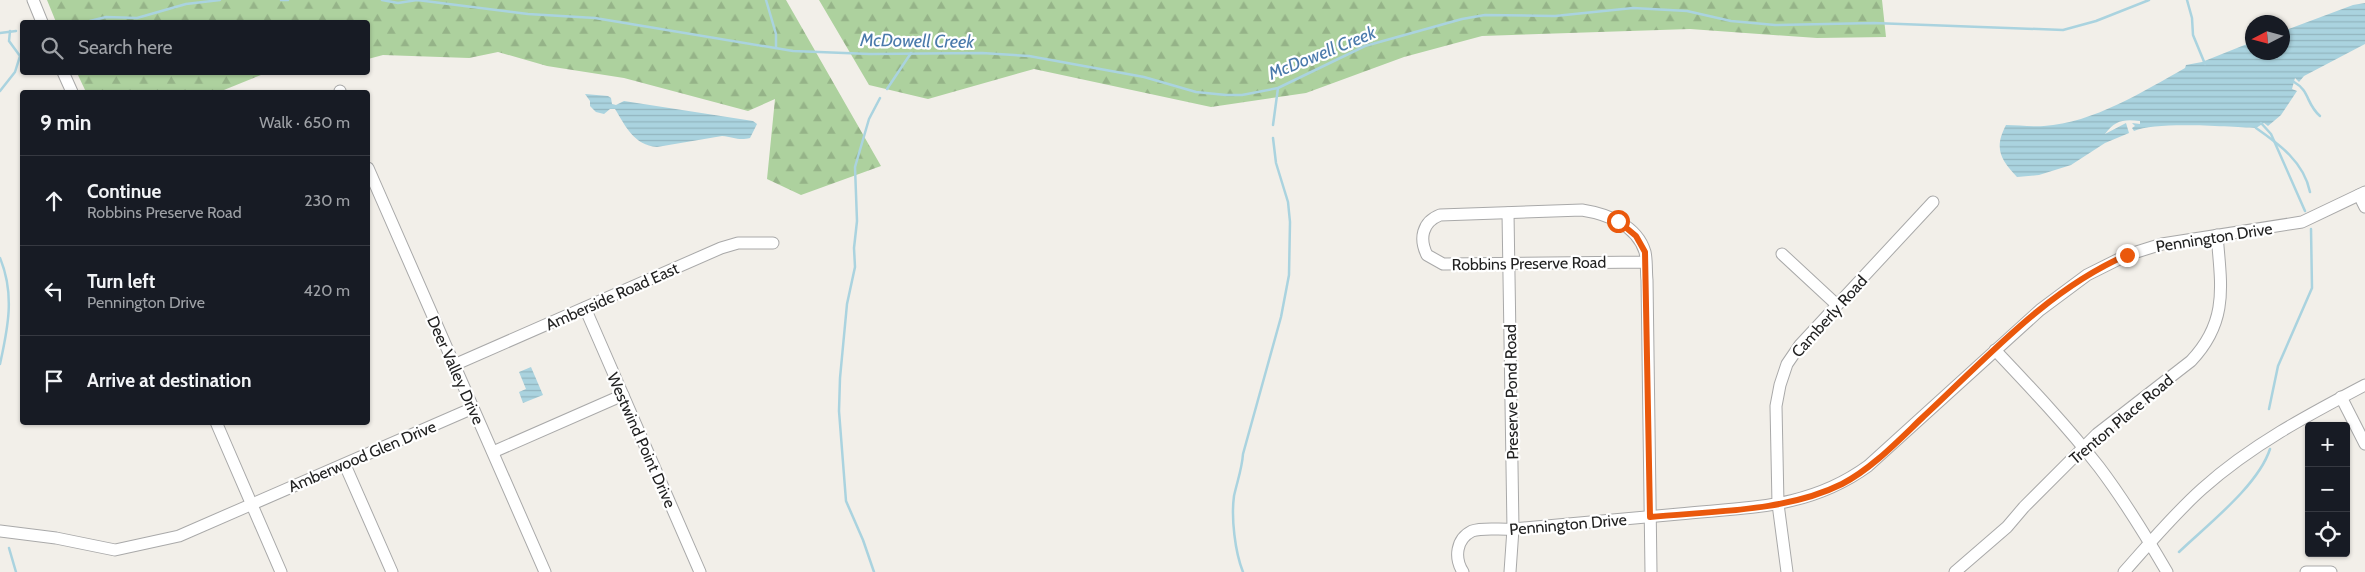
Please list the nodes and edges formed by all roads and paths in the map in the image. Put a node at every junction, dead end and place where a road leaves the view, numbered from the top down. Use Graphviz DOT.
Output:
graph roads {
  1 [pos="33,0"];
  2 [pos="41,20"];
  3 [pos="64,75"];
  4 [pos="71,90"];
  5 [pos="370,173"];
  6 [pos="2362,194"];
  7 [pos="1933,202"];
  8 [pos="2365,207"];
  9 [pos="1508,213"];
  10 [pos="2217,234"];
  11 [pos="773,243"];
  12 [pos="1782,254"];
  13 [pos="1646,262"];
  14 [pos="1509,264"];
  15 [pos="1837,306"];
  16 [pos="584,308"];
  17 [pos="1995,350"];
  18 [pos="454,365"];
  19 [pos="2365,385"];
  20 [pos="622,395"];
  21 [pos="2341,398"];
  22 [pos="473,408"];
  23 [pos="217,425"];
  24 [pos="2365,444"];
  25 [pos="2082,448"];
  26 [pos="493,452"];
  27 [pos="345,465"];
  28 [pos="252,504"];
  29 [pos="1778,504"];
  30 [pos="1650,517"];
  31 [pos="1513,529"];
  32 [pos="0,531"];
  33 [pos="2150,543"];
  34 [pos="281,572"];
  35 [pos="392,572"];
  36 [pos="545,572"];
  37 [pos="700,572"];
  38 [pos="1463,572"];
  39 [pos="1510,572"];
  40 [pos="1651,572"];
  41 [pos="1787,572"];
  42 [pos="1956,572"];
  43 [pos="2124,572"];
  44 [pos="2168,572"];
  45 [pos="2306,572"];
  46 [pos="2331,572"];
  1 -- 2 [label="street"];
  3 -- 4 [label="street"];
  5 -- 18 [label="street, Deer Valley Drive"];
  6 -- 8 [label="street"];
  6 -- 10 [label="street, Pennington Drive"];
  7 -- 15 [label="street, Camberly Road"];
  9 -- 13 [label="street, Robbins Preserve Road"];
  9 -- 14 [label="street, Preserve Pond Road"];
  9 -- 14 [label="street, Robbins Preserve Road"];
  10 -- 17 [label="street, Pennington Drive"];
  10 -- 25 [label="street, Trenton Place Road"];
  11 -- 16 [label="street, Amberside Road East"];
  12 -- 15 [label="street"];
  13 -- 14 [label="street, Robbins Preserve Road"];
  13 -- 30 [label="street, Robbins Preserve Road"];
  14 -- 31 [label="street, Preserve Pond Road"];
  15 -- 29 [label="street, Camberly Road"];
  16 -- 18 [label="street, Amberside Road East"];
  16 -- 20 [label="street, Westwind Point Drive"];
  17 -- 25 [label="street"];
  17 -- 29 [label="street, Pennington Drive"];
  18 -- 22 [label="street, Deer Valley Drive"];
  19 -- 21 [label="street"];
  20 -- 26 [label="street"];
  20 -- 37 [label="street, Westwind Point Drive"];
  21 -- 24 [label="street"];
  21 -- 33 [label="street"];
  22 -- 26 [label="street, Deer Valley Drive"];
  22 -- 27 [label="street, Amberwood Glen Drive"];
  23 -- 28 [label="street"];
  25 -- 33 [label="street"];
  25 -- 42 [label="street, Trenton Place Road"];
  26 -- 36 [label="street, Deer Valley Drive"];
  27 -- 28 [label="street, Amberwood Glen Drive"];
  27 -- 35 [label="street"];
  28 -- 32 [label="street, Amberwood Glen Drive"];
  28 -- 34 [label="street"];
  29 -- 30 [label="street, Pennington Drive"];
  29 -- 41 [label="street, Camberly Road"];
  30 -- 31 [label="street, Pennington Drive"];
  30 -- 40 [label="street, Robbins Preserve Road"];
  31 -- 38 [label="street, Pennington Drive"];
  31 -- 39 [label="street, Preserve Pond Road"];
  33 -- 43 [label="street"];
  33 -- 44 [label="street"];
  45 -- 46 [label="street"];
}
